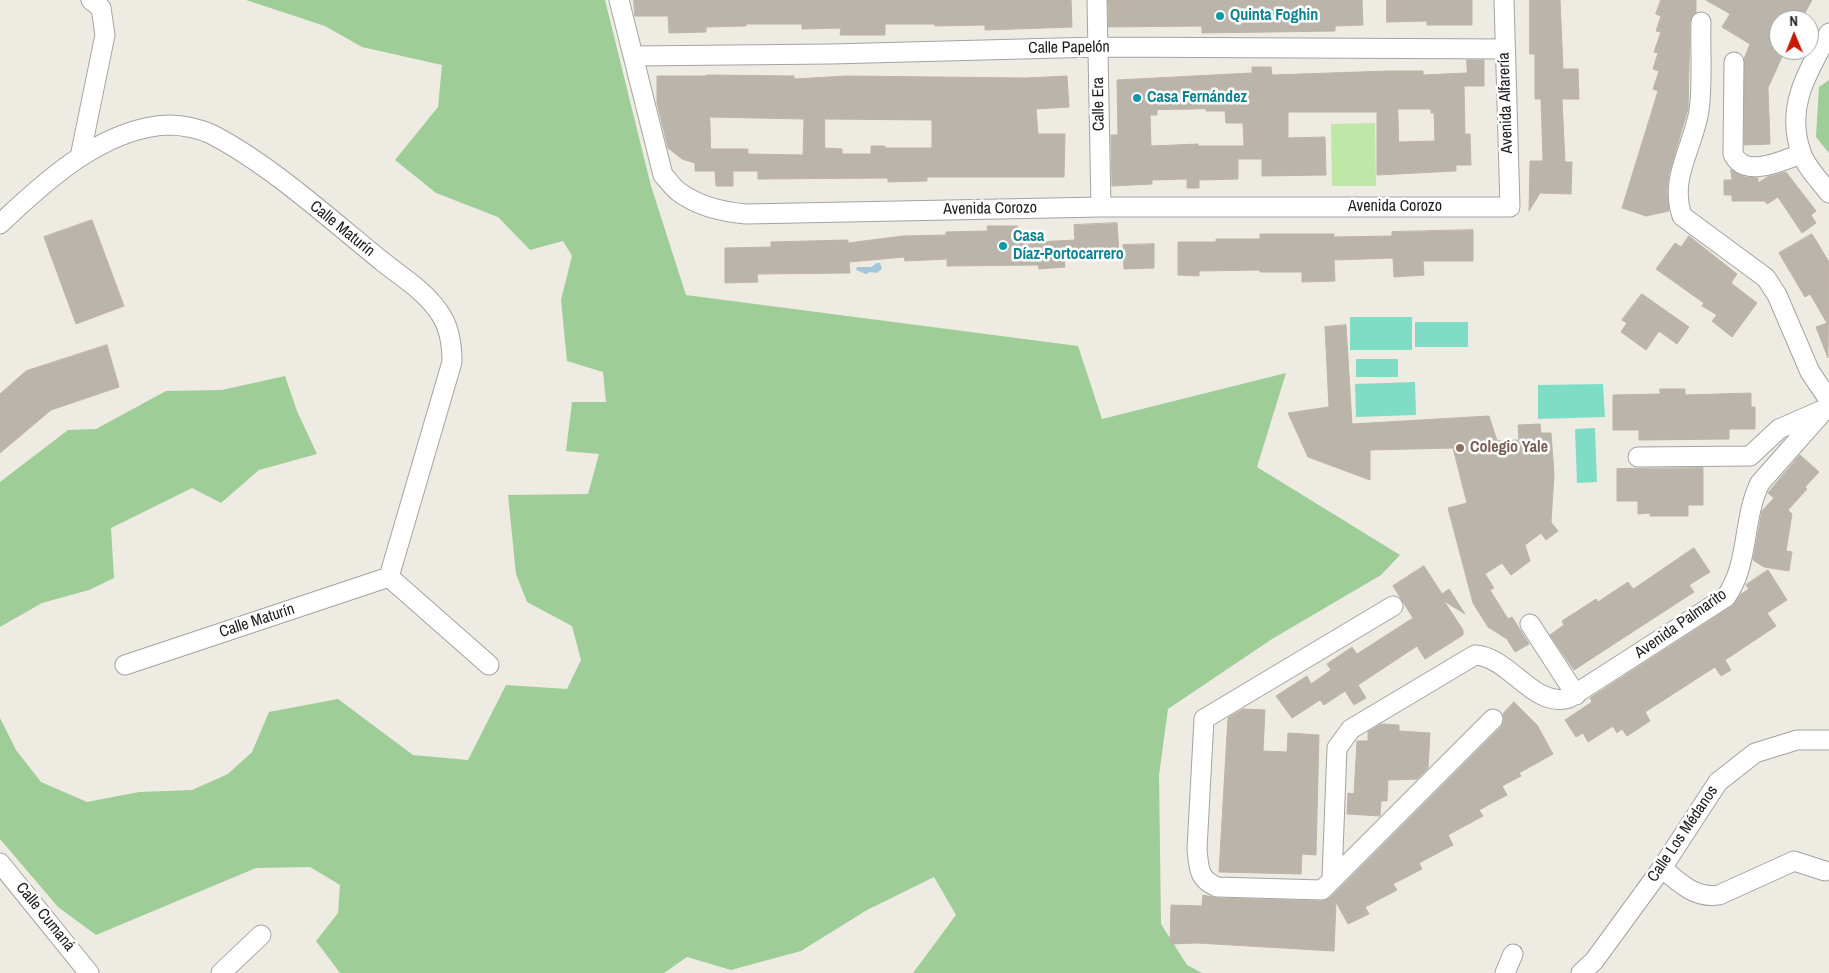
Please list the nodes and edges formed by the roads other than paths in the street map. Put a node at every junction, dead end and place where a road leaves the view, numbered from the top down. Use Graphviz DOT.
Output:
graph roads {
  1 [pos="91,0"];
  2 [pos="619,0"];
  3 [pos="1097,0"];
  4 [pos="1504,0"];
  5 [pos="1701,22"];
  6 [pos="1829,33"];
  7 [pos="1098,47"];
  8 [pos="1505,49"];
  9 [pos="633,56"];
  10 [pos="1734,62"];
  11 [pos="1801,154"];
  12 [pos="80,156"];
  13 [pos="1829,194"];
  14 [pos="1100,207"];
  15 [pos="1510,207"];
  16 [pos="0,224"];
  17 [pos="1827,405"];
  18 [pos="1638,457"];
  19 [pos="389,577"];
  20 [pos="1393,606"];
  21 [pos="1530,624"];
  22 [pos="125,665"];
  23 [pos="489,665"];
  24 [pos="1576,695"];
  25 [pos="1493,719"];
  26 [pos="1829,740"];
  27 [pos="0,863"];
  28 [pos="1662,868"];
  29 [pos="1826,871"];
  30 [pos="1332,878"];
  31 [pos="260,934"];
  32 [pos="1513,954"];
  33 [pos="1588,969"];
  34 [pos="86,971"];
  35 [pos="221,973"];
  36 [pos="1505,973"];
  1 -- 12 [label="street"];
  2 -- 9 [label="street, Avenida Corozo"];
  3 -- 7 [label="street, Calle Era"];
  4 -- 8 [label="street, Avenida Alfarería"];
  5 -- 17 [label="street"];
  6 -- 11 [label="street"];
  7 -- 8 [label="street, Calle Papelón"];
  7 -- 9 [label="street, Calle Papelón"];
  7 -- 14 [label="street, Calle Era"];
  8 -- 15 [label="street, Avenida Alfarería"];
  9 -- 14 [label="street, Avenida Corozo"];
  10 -- 11 [label="street"];
  11 -- 13 [label="street"];
  12 -- 16 [label="street, Calle Maturín"];
  12 -- 19 [label="street, Calle Maturín"];
  14 -- 15 [label="street, Avenida Corozo"];
  17 -- 18 [label="street"];
  17 -- 24 [label="street, Avenida Palmarito"];
  19 -- 22 [label="street, Calle Maturín"];
  19 -- 23 [label="street"];
  20 -- 30 [label="street"];
  21 -- 24 [label="street"];
  24 -- 30 [label="street"];
  25 -- 30 [label="street"];
  26 -- 28 [label="street, Calle Los Médanos"];
  27 -- 34 [label="street, Calle Cumaná"];
  28 -- 29 [label="street"];
  28 -- 33 [label="street, Calle Los Médanos"];
  31 -- 35 [label="street"];
  32 -- 36 [label="street"];
}
